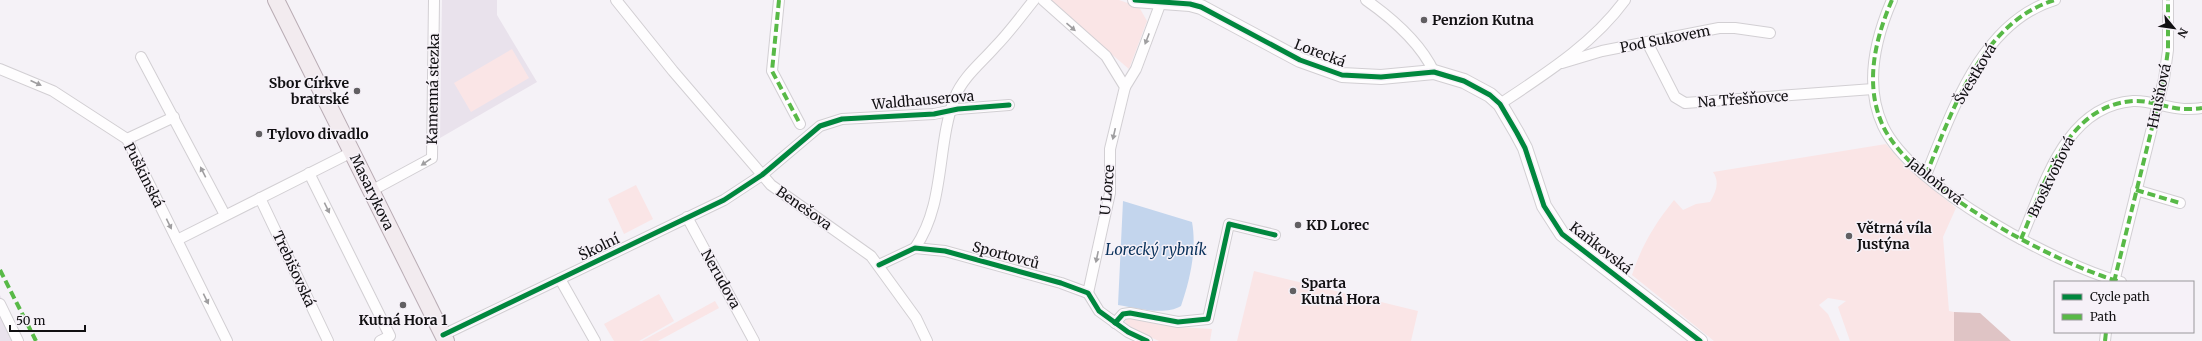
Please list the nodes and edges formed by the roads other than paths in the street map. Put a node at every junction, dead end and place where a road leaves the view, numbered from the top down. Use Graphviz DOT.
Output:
graph roads {
  1 [pos="276,0"];
  2 [pos="434,0"];
  3 [pos="616,0"];
  4 [pos="779,0"];
  5 [pos="1034,0"];
  6 [pos="1043,0"];
  7 [pos="1135,0"];
  8 [pos="1366,0"];
  9 [pos="1625,0"];
  10 [pos="1892,0"];
  11 [pos="2055,0"];
  12 [pos="2168,0"];
  13 [pos="1156,2"];
  14 [pos="1202,4"];
  15 [pos="1770,33"];
  16 [pos="1648,42"];
  17 [pos="141,57"];
  18 [pos="1562,63"];
  19 [pos="0,69"];
  20 [pos="1434,72"];
  21 [pos="1125,87"];
  22 [pos="1873,89"];
  23 [pos="1500,104"];
  24 [pos="2159,104"];
  25 [pos="1009,105"];
  26 [pos="2202,108"];
  27 [pos="950,112"];
  28 [pos="174,117"];
  29 [pos="800,124"];
  30 [pos="127,138"];
  31 [pos="352,152"];
  32 [pos="310,173"];
  33 [pos="762,175"];
  34 [pos="1926,175"];
  35 [pos="2136,190"];
  36 [pos="372,191"];
  37 [pos="260,198"];
  38 [pos="2180,203"];
  39 [pos="225,215"];
  40 [pos="687,217"];
  41 [pos="1275,235"];
  42 [pos="177,240"];
  43 [pos="2021,240"];
  44 [pos="915,248"];
  45 [pos="879,265"];
  46 [pos="560,279"];
  47 [pos="2116,281"];
  48 [pos="1088,293"];
  49 [pos="0,304"];
  50 [pos="1115,323"];
  51 [pos="445,338"];
  52 [pos="18,341"];
  53 [pos="227,341"];
  54 [pos="328,341"];
  55 [pos="380,341"];
  56 [pos="595,341"];
  57 [pos="754,341"];
  58 [pos="927,341"];
  59 [pos="1147,341"];
  60 [pos="1700,341"];
  1 -- 31 [label="main road, Masarykova"];
  2 -- 36 [label="street, Kamenná stezka, one-way"];
  3 -- 33 [label="street, Benešova"];
  4 -- 29 [label="street"];
  5 -- 27 [label="street, Waldhauserova"];
  6 -- 21 [label="street, one-way"];
  7 -- 13 [label="street, Lorecká"];
  8 -- 20 [label="street"];
  9 -- 18 [label="street, Pod Sukovem"];
  10 -- 22 [label="street, Jabloňová"];
  11 -- 34 [label="street, Švestková"];
  12 -- 24 [label="street, Hrušňová"];
  13 -- 14 [label="street, Lorecká"];
  13 -- 21 [label="street, U Lorce, one-way"];
  14 -- 20 [label="street, Lorecká"];
  15 -- 16 [label="street, Pod Sukovem"];
  16 -- 18 [label="street, Pod Sukovem"];
  16 -- 22 [label="street, Na Třešňovce"];
  17 -- 28 [label="street"];
  18 -- 23 [label="street, Pod Sukovem"];
  19 -- 30 [label="street, Puškinská, one-way"];
  20 -- 23 [label="street, Lorecká"];
  21 -- 48 [label="street, U Lorce, one-way"];
  22 -- 34 [label="street, Jabloňová"];
  23 -- 60 [label="street, Kaňkovská"];
  24 -- 26 [label="street, Broskvoňová"];
  24 -- 35 [label="street, Hrušňová"];
  24 -- 43 [label="street, Broskvoňová"];
  25 -- 27 [label="street, Waldhauserova"];
  27 -- 33 [label="street, Waldhauserova"];
  27 -- 44 [label="street, Waldhauserova"];
  28 -- 30 [label="street"];
  39 -- 28 [label="street, one-way"];
  30 -- 42 [label="street, Puškinská, one-way"];
  31 -- 32 [label="street"];
  31 -- 36 [label="main road, Masarykova"];
  32 -- 37 [label="street"];
  32 -- 55 [label="street, one-way"];
  33 -- 40 [label="street, Školní"];
  33 -- 45 [label="street, Benešova"];
  34 -- 43 [label="street, Jabloňová"];
  35 -- 38 [label="street"];
  35 -- 47 [label="street, Hrušňová"];
  36 -- 51 [label="main road, Masarykova"];
  37 -- 39 [label="street"];
  37 -- 54 [label="street, Trebišovská"];
  39 -- 42 [label="street"];
  40 -- 46 [label="street, Školní"];
  40 -- 57 [label="street, Nerudova"];
  41 -- 50 [label="street"];
  42 -- 53 [label="street, Puškinská, one-way"];
  43 -- 47 [label="street, Jabloňová"];
  44 -- 45 [label="street"];
  44 -- 48 [label="street, Sportovců"];
  45 -- 58 [label="street, Benešova"];
  46 -- 51 [label="street, Školní"];
  46 -- 56 [label="street"];
  48 -- 50 [label="street"];
  49 -- 52 [label="street"];
  50 -- 59 [label="street"];
}
